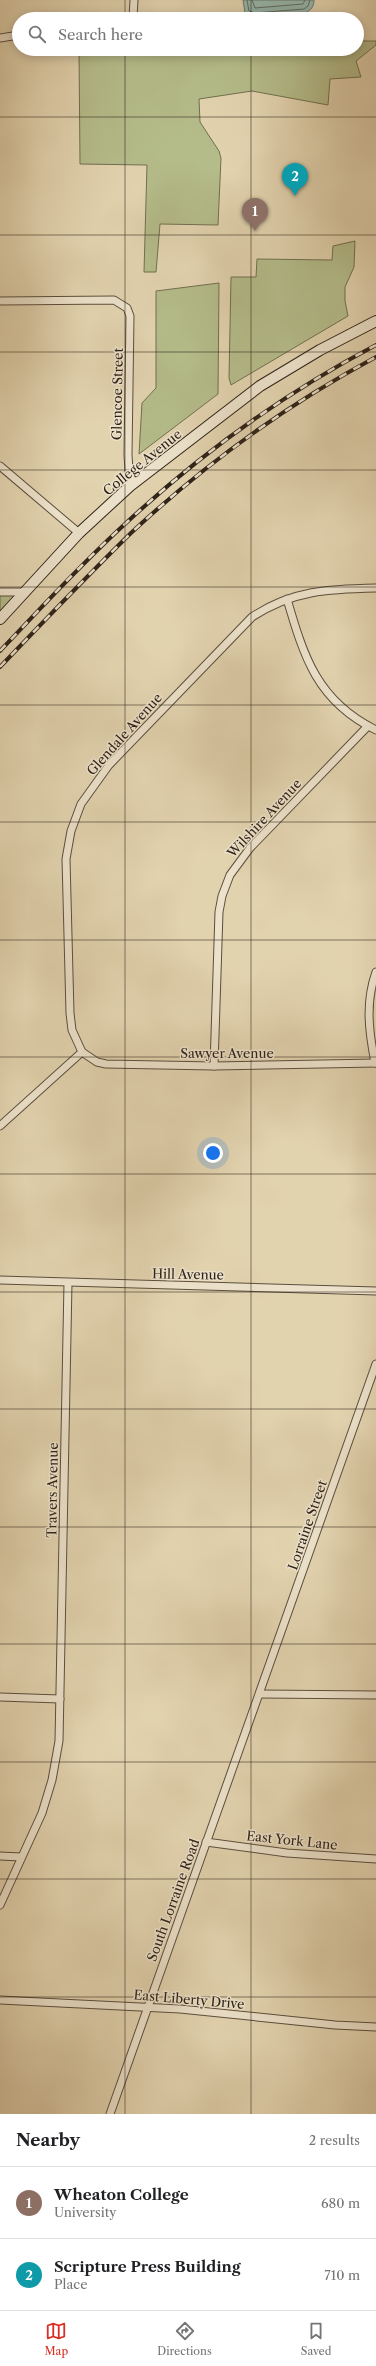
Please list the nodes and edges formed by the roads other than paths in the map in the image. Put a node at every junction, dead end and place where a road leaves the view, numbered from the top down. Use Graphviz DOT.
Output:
graph roads {
  1 [pos="134,0"];
  2 [pos="133,12"];
  3 [pos="12,36"];
  4 [pos="0,38"];
  5 [pos="0,301"];
  6 [pos="376,321"];
  7 [pos="0,466"];
  8 [pos="130,486"];
  9 [pos="79,533"];
  10 [pos="376,588"];
  11 [pos="0,592"];
  12 [pos="24,592"];
  13 [pos="287,599"];
  14 [pos="0,619"];
  15 [pos="368,726"];
  16 [pos="376,730"];
  17 [pos="376,972"];
  18 [pos="82,1052"];
  19 [pos="376,1063"];
  20 [pos="214,1066"];
  21 [pos="0,1126"];
  22 [pos="0,1280"];
  23 [pos="68,1283"];
  24 [pos="376,1291"];
  25 [pos="376,1364"];
  26 [pos="260,1694"];
  27 [pos="376,1695"];
  28 [pos="0,1698"];
  29 [pos="60,1699"];
  30 [pos="206,1842"];
  31 [pos="0,1856"];
  32 [pos="21,1857"];
  33 [pos="376,1859"];
  34 [pos="0,1905"];
  35 [pos="0,2000"];
  36 [pos="147,2007"];
  37 [pos="376,2027"];
  38 [pos="110,2114"];
  1 -- 2 [label="street"];
  3 -- 4 [label="street"];
  5 -- 8 [label="street, Glencoe Street"];
  6 -- 8 [label="street, College Avenue"];
  7 -- 9 [label="street"];
  8 -- 9 [label="street, College Avenue"];
  9 -- 12 [label="street, College Avenue"];
  10 -- 13 [label="street, Glendale Avenue"];
  11 -- 12 [label="street"];
  12 -- 14 [label="street, College Avenue"];
  13 -- 15 [label="street"];
  13 -- 18 [label="street, Glendale Avenue"];
  15 -- 16 [label="street"];
  15 -- 20 [label="street, Wilshire Avenue"];
  17 -- 19 [label="street"];
  18 -- 20 [label="street, Sawyer Avenue"];
  18 -- 21 [label="street"];
  19 -- 20 [label="street, Sawyer Avenue"];
  22 -- 23 [label="street, Hill Avenue"];
  23 -- 24 [label="street, Hill Avenue"];
  23 -- 29 [label="street, Travers Avenue"];
  25 -- 26 [label="street, Lorraine Street"];
  26 -- 27 [label="street"];
  26 -- 30 [label="street, South Lorraine Road"];
  28 -- 29 [label="street"];
  29 -- 32 [label="street, Travers Avenue"];
  30 -- 33 [label="street, East York Lane"];
  30 -- 36 [label="street, South Lorraine Road"];
  31 -- 32 [label="street"];
  32 -- 34 [label="street, Travers Avenue"];
  35 -- 36 [label="street, East Liberty Drive"];
  36 -- 37 [label="street, East Liberty Drive"];
  36 -- 38 [label="street, South Lorraine Road"];
}
